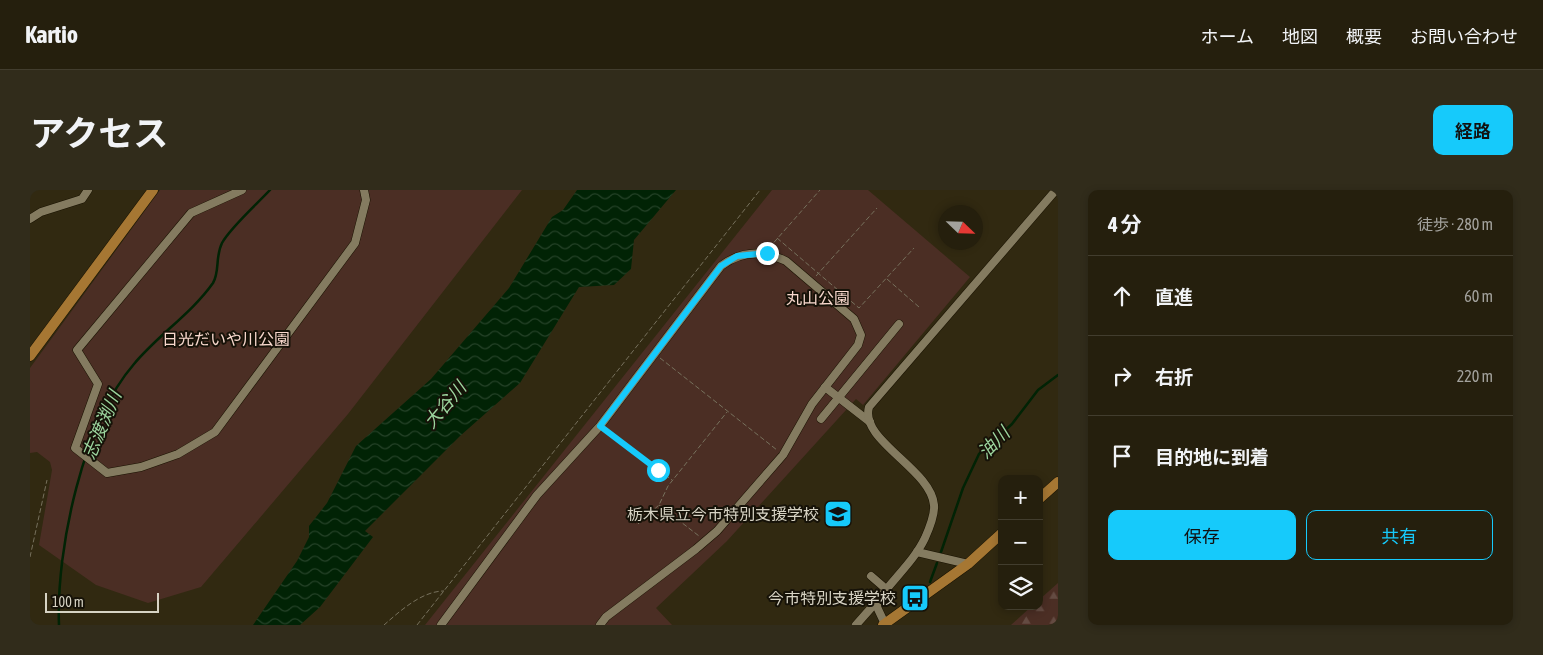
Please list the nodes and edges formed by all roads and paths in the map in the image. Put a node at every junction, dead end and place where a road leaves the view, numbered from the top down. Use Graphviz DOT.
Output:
graph roads {
  1 [pos="88,190"];
  2 [pos="153,190"];
  3 [pos="242,190"];
  4 [pos="364,190"];
  5 [pos="760,190"];
  6 [pos="820,190"];
  7 [pos="1056,190"];
  8 [pos="877,208"];
  9 [pos="30,219"];
  10 [pos="777,238"];
  11 [pos="914,248"];
  12 [pos="767,253"];
  13 [pos="818,273"];
  14 [pos="887,278"];
  15 [pos="810,282"];
  16 [pos="919,307"];
  17 [pos="899,324"];
  18 [pos="858,346"];
  19 [pos="654,354"];
  20 [pos="30,356"];
  21 [pos="872,356"];
  22 [pos="825,387"];
  23 [pos="836,396"];
  24 [pos="728,411"];
  25 [pos="821,419"];
  26 [pos="870,422"];
  27 [pos="600,426"];
  28 [pos="783,455"];
  29 [pos="47,480"];
  30 [pos="673,481"];
  31 [pos="1058,482"];
  32 [pos="1043,495"];
  33 [pos="659,505"];
  34 [pos="638,524"];
  35 [pos="998,537"];
  36 [pos="706,541"];
  37 [pos="917,552"];
  38 [pos="30,557"];
  39 [pos="968,564"];
  40 [pos="871,576"];
  41 [pos="886,589"];
  42 [pos="445,591"];
  43 [pos="879,598"];
  44 [pos="884,624"];
  45 [pos="384,625"];
  46 [pos="417,625"];
  47 [pos="441,625"];
  48 [pos="600,625"];
  49 [pos="856,625"];
  1 -- 9 [label="street"];
  2 -- 20 [label="main road"];
  3 -- 4 [label="street"];
  5 -- 42 [label="path"];
  6 -- 10 [label="path"];
  7 -- 26 [label="street"];
  8 -- 13 [label="path"];
  10 -- 12 [label="path"];
  10 -- 13 [label="path"];
  11 -- 14 [label="path"];
  12 -- 15 [label="street"];
  12 -- 19 [label="street"];
  13 -- 14 [label="path"];
  13 -- 15 [label="path"];
  14 -- 16 [label="path"];
  15 -- 18 [label="street"];
  17 -- 21 [label="street"];
  18 -- 21 [label="street"];
  18 -- 22 [label="street"];
  19 -- 24 [label="path"];
  19 -- 27 [label="street"];
  21 -- 23 [label="street"];
  22 -- 23 [label="street"];
  22 -- 28 [label="street"];
  23 -- 25 [label="street"];
  23 -- 26 [label="street"];
  24 -- 28 [label="path"];
  24 -- 30 [label="path"];
  26 -- 37 [label="street"];
  27 -- 30 [label="path"];
  27 -- 47 [label="street"];
  28 -- 36 [label="street"];
  29 -- 38 [label="path"];
  30 -- 33 [label="path"];
  31 -- 32 [label="main road"];
  33 -- 34 [label="path"];
  33 -- 36 [label="path"];
  35 -- 39 [label="main road"];
  36 -- 48 [label="street"];
  37 -- 39 [label="street"];
  37 -- 41 [label="street"];
  39 -- 44 [label="main road"];
  40 -- 41 [label="street"];
  41 -- 43 [label="street"];
  42 -- 45 [label="path"];
  42 -- 46 [label="path"];
  43 -- 44 [label="street"];
  43 -- 49 [label="street"];
}
